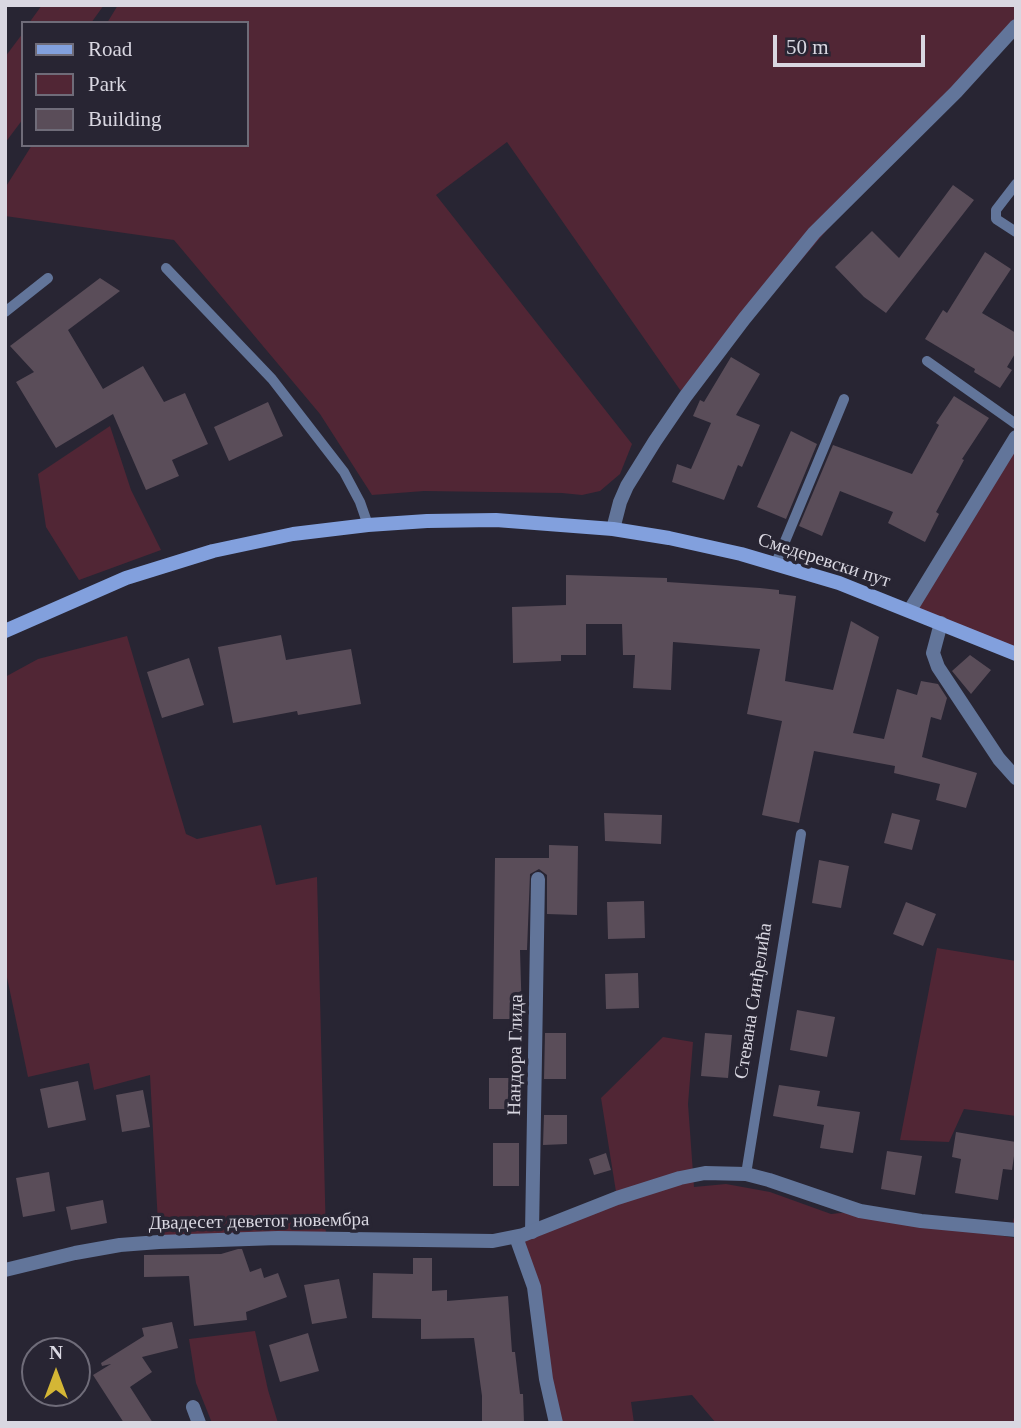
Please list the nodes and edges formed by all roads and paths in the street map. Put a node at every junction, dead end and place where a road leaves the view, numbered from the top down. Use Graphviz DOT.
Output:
graph roads {
  1 [pos="1016,26"];
  2 [pos="1016,184"];
  3 [pos="1016,232"];
  4 [pos="166,268"];
  5 [pos="48,278"];
  6 [pos="5,312"];
  7 [pos="927,361"];
  8 [pos="844,399"];
  9 [pos="1016,424"];
  10 [pos="1016,437"];
  11 [pos="368,525"];
  12 [pos="613,529"];
  13 [pos="776,563"];
  14 [pos="910,610"];
  15 [pos="941,623"];
  16 [pos="5,631"];
  17 [pos="1016,654"];
  18 [pos="1016,778"];
  19 [pos="801,834"];
  20 [pos="538,879"];
  21 [pos="746,1174"];
  22 [pos="1016,1230"];
  23 [pos="532,1231"];
  24 [pos="516,1237"];
  25 [pos="5,1270"];
  26 [pos="556,1423"];
  1 -- 12 [label="street"];
  2 -- 3 [label="lane"];
  4 -- 11 [label="lane"];
  5 -- 6 [label="lane"];
  7 -- 9 [label="lane"];
  8 -- 13 [label="lane"];
  10 -- 14 [label="street"];
  11 -- 12 [label="main road, Смедеревски пут"];
  11 -- 16 [label="main road, Смедеревски пут"];
  12 -- 13 [label="main road, Смедеревски пут"];
  13 -- 14 [label="main road, Смедеревски пут"];
  14 -- 15 [label="main road, Смедеревски пут"];
  15 -- 17 [label="main road, Смедеревски пут"];
  15 -- 18 [label="street"];
  19 -- 21 [label="lane, Стевана Синђелића"];
  20 -- 23 [label="street, Нандора Глида"];
  21 -- 22 [label="street"];
  21 -- 23 [label="street"];
  23 -- 24 [label="street"];
  24 -- 25 [label="street, Двадесет деветог новембра"];
  24 -- 26 [label="street"];
}
